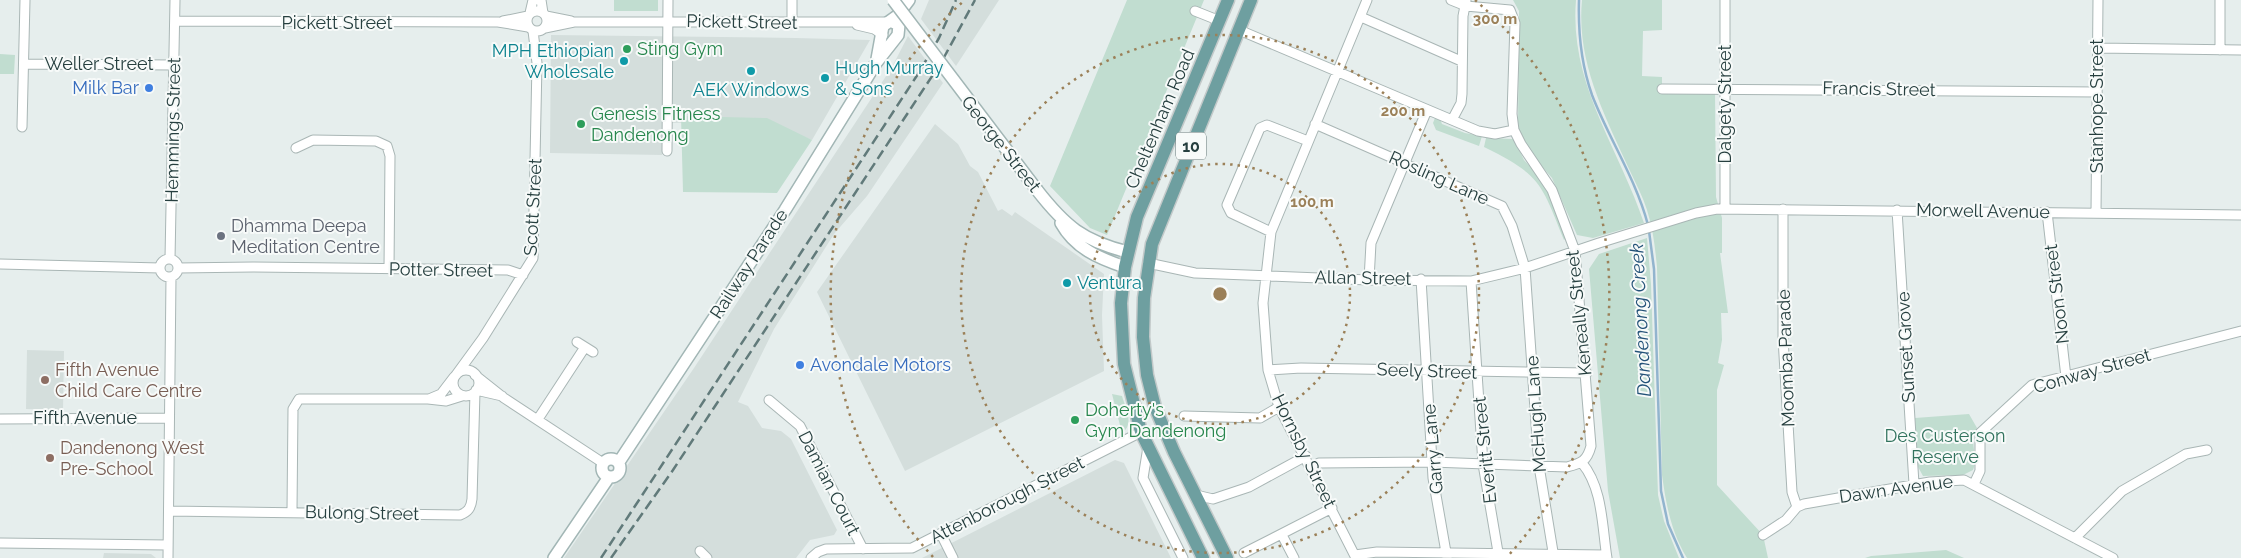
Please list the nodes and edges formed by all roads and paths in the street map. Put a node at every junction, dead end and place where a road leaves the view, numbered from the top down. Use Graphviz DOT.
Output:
graph roads {
  1 [pos="25,0"];
  2 [pos="175,0"];
  3 [pos="533,0"];
  4 [pos="541,0"];
  5 [pos="668,0"];
  6 [pos="792,0"];
  7 [pos="893,0"];
  8 [pos="909,0"];
  9 [pos="1228,0"];
  10 [pos="1251,0"];
  11 [pos="1367,0"];
  12 [pos="1451,0"];
  13 [pos="1725,0"];
  14 [pos="2098,0"];
  15 [pos="2220,0"];
  16 [pos="1466,3"];
  17 [pos="1195,11"];
  18 [pos="529,14"];
  19 [pos="544,14"];
  20 [pos="1361,17"];
  21 [pos="175,21"];
  22 [pos="668,21"];
  23 [pos="1220,21"];
  24 [pos="498,22"];
  25 [pos="574,22"];
  26 [pos="890,22"];
  27 [pos="792,23"];
  28 [pos="849,24"];
  29 [pos="537,29"];
  30 [pos="1239,30"];
  31 [pos="883,35"];
  32 [pos="898,35"];
  33 [pos="2097,48"];
  34 [pos="2220,50"];
  35 [pos="2241,50"];
  36 [pos="1461,61"];
  37 [pos="876,63"];
  38 [pos="24,64"];
  39 [pos="174,65"];
  40 [pos="1338,72"];
  41 [pos="1725,88"];
  42 [pos="1662,89"];
  43 [pos="2097,92"];
  44 [pos="1427,110"];
  45 [pos="1452,120"];
  46 [pos="1315,124"];
  47 [pos="22,127"];
  48 [pos="1514,130"];
  49 [pos="1308,141"];
  50 [pos="296,148"];
  51 [pos="667,151"];
  52 [pos="1405,163"];
  53 [pos="1725,208"];
  54 [pos="1783,208"];
  55 [pos="1898,210"];
  56 [pos="2047,212"];
  57 [pos="2096,213"];
  58 [pos="1057,214"];
  59 [pos="2241,215"];
  60 [pos="1684,216"];
  61 [pos="1271,232"];
  62 [pos="1575,251"];
  63 [pos="1128,252"];
  64 [pos="170,259"];
  65 [pos="0,264"];
  66 [pos="1148,264"];
  67 [pos="1125,267"];
  68 [pos="160,268"];
  69 [pos="178,268"];
  70 [pos="1525,268"];
  71 [pos="388,269"];
  72 [pos="523,275"];
  73 [pos="171,276"];
  74 [pos="1266,276"];
  75 [pos="1421,279"];
  76 [pos="1369,280"];
  77 [pos="1472,281"];
  78 [pos="2241,331"];
  79 [pos="483,338"];
  80 [pos="585,347"];
  81 [pos="1268,370"];
  82 [pos="1427,371"];
  83 [pos="1477,373"];
  84 [pos="1587,373"];
  85 [pos="474,374"];
  86 [pos="1533,374"];
  87 [pos="456,376"];
  88 [pos="2066,377"];
  89 [pos="475,391"];
  90 [pos="463,396"];
  91 [pos="504,398"];
  92 [pos="428,399"];
  93 [pos="769,400"];
  94 [pos="1279,406"];
  95 [pos="1184,416"];
  96 [pos="169,418"];
  97 [pos="0,419"];
  98 [pos="538,419"];
  99 [pos="473,426"];
  100 [pos="1141,432"];
  101 [pos="1148,447"];
  102 [pos="2207,450"];
  103 [pos="1306,456"];
  104 [pos="619,462"];
  105 [pos="1432,462"];
  106 [pos="603,463"];
  107 [pos="1582,463"];
  108 [pos="1483,464"];
  109 [pos="1539,466"];
  110 [pos="1312,468"];
  111 [pos="609,477"];
  112 [pos="1914,484"];
  113 [pos="1974,484"];
  114 [pos="1196,495"];
  115 [pos="1797,507"];
  116 [pos="1332,508"];
  117 [pos="169,511"];
  118 [pos="292,511"];
  119 [pos="941,534"];
  120 [pos="1282,535"];
  121 [pos="1762,536"];
  122 [pos="2075,538"];
  123 [pos="0,544"];
  124 [pos="168,545"];
  125 [pos="863,549"];
  126 [pos="1244,553"];
  127 [pos="1446,555"];
  128 [pos="1498,555"];
  129 [pos="1356,556"];
  130 [pos="1553,556"];
  131 [pos="1606,556"];
  132 [pos="168,558"];
  133 [pos="554,558"];
  134 [pos="811,558"];
  135 [pos="953,558"];
  136 [pos="1183,558"];
  137 [pos="1203,558"];
  138 [pos="1227,558"];
  139 [pos="1294,558"];
  140 [pos="2113,558"];
  1 -- 38 [label="street"];
  2 -- 21 [label="street, Hemmings Street"];
  3 -- 18 [label="street"];
  4 -- 19 [label="street"];
  5 -- 22 [label="street"];
  6 -- 27 [label="street"];
  7 -- 58 [label="main road, George Street, bridge"];
  8 -- 26 [label="main road"];
  8 -- 32 [label="main road"];
  9 -- 23 [label="main road, Cheltenham Road / 10"];
  10 -- 30 [label="main road, 10"];
  11 -- 20 [label="street, Hornsby Street"];
  12 -- 16 [label="street"];
  13 -- 41 [label="street, Dalgety Street"];
  14 -- 33 [label="street, Stanhope Street"];
  15 -- 34 [label="street"];
  16 -- 36 [label="street"];
  16 -- 48 [label="street"];
  17 -- 23 [label="street"];
  18 -- 19 [label="street, Pickett Street"];
  18 -- 24 [label="street, Pickett Street"];
  18 -- 29 [label="street"];
  19 -- 25 [label="street, Pickett Street"];
  19 -- 29 [label="street"];
  20 -- 36 [label="street"];
  20 -- 40 [label="street, Hornsby Street"];
  21 -- 24 [label="street, Pickett Street"];
  21 -- 39 [label="street, Hemmings Street"];
  22 -- 25 [label="street, Pickett Street"];
  22 -- 27 [label="street, Pickett Street"];
  22 -- 51 [label="street"];
  23 -- 30 [label="main road"];
  23 -- 63 [label="main road, Cheltenham Road / 10"];
  24 -- 29 [label="street, Pickett Street"];
  25 -- 29 [label="street, Pickett Street"];
  26 -- 28 [label="street, Pickett Street"];
  26 -- 31 [label="main road"];
  26 -- 32 [label="main road"];
  27 -- 28 [label="street, Pickett Street"];
  28 -- 31 [label="street, Pickett Street"];
  29 -- 72 [label="street, Scott Street"];
  30 -- 40 [label="street"];
  30 -- 66 [label="main road, 10"];
  31 -- 32 [label="main road"];
  31 -- 37 [label="main road, Railway Parade"];
  32 -- 37 [label="main road, Railway Parade"];
  33 -- 34 [label="street"];
  33 -- 43 [label="street, Stanhope Street"];
  34 -- 35 [label="street"];
  36 -- 45 [label="street"];
  37 -- 104 [label="main road, Railway Parade"];
  38 -- 39 [label="street, Weller Street"];
  38 -- 47 [label="street"];
  39 -- 64 [label="street, Hemmings Street"];
  40 -- 44 [label="street"];
  40 -- 46 [label="street, Hornsby Street"];
  41 -- 42 [label="street, Francis Street"];
  41 -- 43 [label="street, Francis Street"];
  41 -- 53 [label="street, Dalgety Street"];
  43 -- 57 [label="street, Stanhope Street"];
  44 -- 45 [label="street"];
  44 -- 52 [label="street"];
  45 -- 48 [label="street"];
  46 -- 49 [label="street, Hornsby Street"];
  46 -- 52 [label="street, Rosling Lane"];
  48 -- 62 [label="street, Keneally Street"];
  49 -- 61 [label="street, Hornsby Street"];
  49 -- 61 [label="street"];
  50 -- 71 [label="street"];
  52 -- 70 [label="street, Rosling Lane"];
  52 -- 76 [label="street"];
  53 -- 54 [label="street, Morwell Avenue"];
  53 -- 60 [label="street, Morwell Avenue"];
  54 -- 55 [label="street, Morwell Avenue"];
  54 -- 115 [label="street, Moomba Parade"];
  55 -- 56 [label="street, Morwell Avenue"];
  55 -- 112 [label="street, Sunset Grove"];
  56 -- 57 [label="street, Morwell Avenue"];
  56 -- 88 [label="street, Noon Street"];
  57 -- 59 [label="street, Morwell Avenue"];
  58 -- 63 [label="main road, George Street"];
  58 -- 67 [label="main road, George Street"];
  60 -- 62 [label="street, Allan Street"];
  61 -- 74 [label="street, Hornsby Street"];
  62 -- 70 [label="street, Allan Street"];
  62 -- 84 [label="street, Keneally Street"];
  63 -- 66 [label="main road"];
  63 -- 67 [label="main road, 10"];
  64 -- 68 [label="street"];
  64 -- 69 [label="street"];
  65 -- 68 [label="street"];
  66 -- 67 [label="main road"];
  66 -- 74 [label="street, Allan Street"];
  66 -- 114 [label="main road, 10"];
  67 -- 100 [label="main road, 10"];
  68 -- 73 [label="street"];
  69 -- 71 [label="street, Potter Street"];
  69 -- 73 [label="street"];
  70 -- 77 [label="street, Allan Street"];
  70 -- 86 [label="street, McHugh Lane"];
  71 -- 72 [label="street, Potter Street"];
  72 -- 79 [label="street, Scott Street"];
  73 -- 96 [label="street"];
  74 -- 76 [label="street, Allan Street"];
  74 -- 81 [label="street, Hornsby Street"];
  75 -- 76 [label="street, Allan Street"];
  75 -- 77 [label="street, Allan Street"];
  75 -- 82 [label="street, Garry Lane"];
  77 -- 83 [label="street, Everitt Street"];
  78 -- 88 [label="street, Conway Street"];
  79 -- 85 [label="street, Scott Street"];
  79 -- 87 [label="street, Scott Street"];
  80 -- 98 [label="street"];
  81 -- 82 [label="street, Seely Street"];
  81 -- 94 [label="street, Hornsby Street"];
  82 -- 83 [label="street, Seely Street"];
  82 -- 105 [label="street, Garry Lane"];
  83 -- 86 [label="street, Seely Street"];
  83 -- 108 [label="street, Everitt Street"];
  84 -- 86 [label="street, Seely Street"];
  84 -- 107 [label="street, Keneally Street"];
  85 -- 87 [label="street"];
  85 -- 89 [label="street"];
  85 -- 91 [label="street"];
  86 -- 109 [label="street, McHugh Lane"];
  87 -- 90 [label="street"];
  87 -- 92 [label="street, Scott Street"];
  88 -- 113 [label="street, Conway Street"];
  89 -- 90 [label="street"];
  89 -- 91 [label="street"];
  89 -- 99 [label="street, Bulong Street"];
  90 -- 92 [label="street"];
  90 -- 99 [label="street, Bulong Street"];
  91 -- 98 [label="street"];
  92 -- 118 [label="street"];
  93 -- 125 [label="street, Damian Court"];
  94 -- 95 [label="street"];
  94 -- 103 [label="street, Hornsby Street"];
  96 -- 97 [label="street, Fifth Avenue"];
  96 -- 117 [label="street"];
  98 -- 106 [label="street"];
  99 -- 118 [label="street, Bulong Street"];
  100 -- 101 [label="main road, 10"];
  100 -- 119 [label="street, Attenborough Street"];
  101 -- 136 [label="street"];
  101 -- 137 [label="main road, 10"];
  102 -- 122 [label="street"];
  103 -- 110 [label="street, Hornsby Street"];
  103 -- 114 [label="street"];
  104 -- 106 [label="main road"];
  104 -- 111 [label="main road"];
  105 -- 108 [label="street"];
  105 -- 110 [label="street"];
  105 -- 127 [label="street, Garry Lane"];
  106 -- 111 [label="main road"];
  107 -- 109 [label="street"];
  107 -- 131 [label="street"];
  108 -- 109 [label="street"];
  108 -- 128 [label="street, Everitt Street"];
  109 -- 130 [label="street, McHugh Lane"];
  110 -- 116 [label="street, Hornsby Street"];
  111 -- 133 [label="main road"];
  112 -- 113 [label="street, Dawn Avenue"];
  112 -- 115 [label="street, Dawn Avenue"];
  113 -- 122 [label="street, Dawn Avenue"];
  114 -- 138 [label="main road, 10"];
  115 -- 121 [label="street"];
  116 -- 120 [label="street"];
  116 -- 129 [label="street, Hornsby Street"];
  117 -- 118 [label="street, Bulong Street"];
  117 -- 124 [label="street"];
  119 -- 125 [label="street, Attenborough Street"];
  119 -- 135 [label="street"];
  120 -- 126 [label="street"];
  120 -- 139 [label="street"];
  122 -- 140 [label="street, Dawn Avenue"];
  123 -- 124 [label="street"];
  124 -- 132 [label="street"];
  125 -- 134 [label="street, Attenborough Street"];
  127 -- 128 [label="street"];
  127 -- 129 [label="street"];
  128 -- 130 [label="street"];
  130 -- 131 [label="street"];
}
